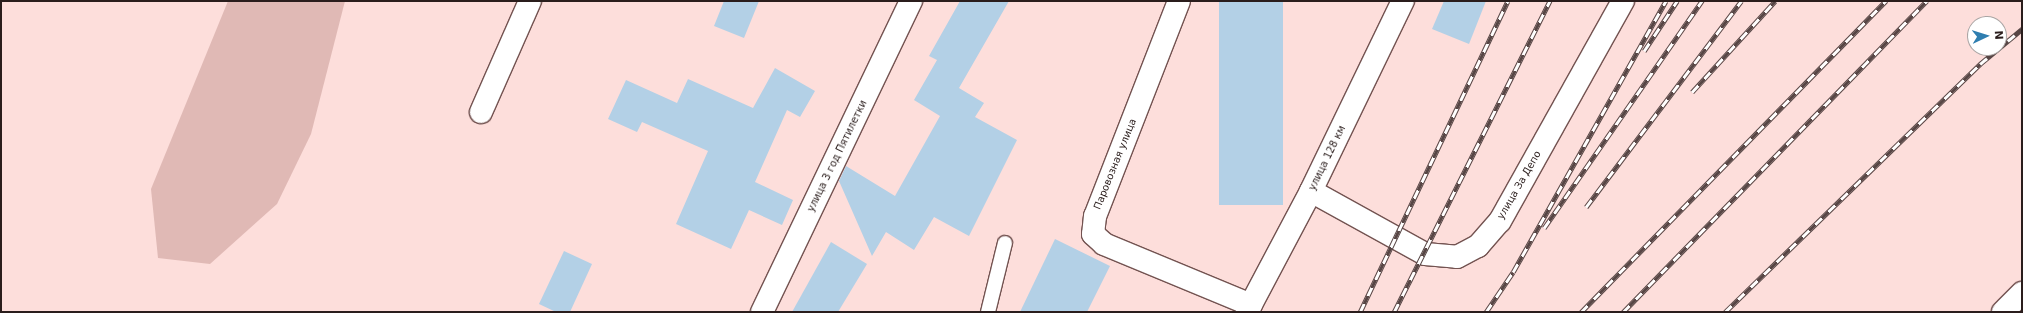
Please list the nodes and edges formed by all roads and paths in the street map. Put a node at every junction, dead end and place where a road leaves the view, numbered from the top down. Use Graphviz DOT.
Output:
graph roads {
  1 [pos="530,1"];
  2 [pos="911,1"];
  3 [pos="1180,1"];
  4 [pos="1403,1"];
  5 [pos="1623,1"];
  6 [pos="481,112"];
  7 [pos="1311,191"];
  8 [pos="1005,243"];
  9 [pos="2022,293"];
  10 [pos="1249,308"];
  11 [pos="762,312"];
  12 [pos="988,312"];
  13 [pos="2003,312"];
  1 -- 6 [label="street"];
  2 -- 11 [label="street, улица 3 год Пятилетки"];
  3 -- 10 [label="street, Паровозная улица"];
  4 -- 7 [label="street, улица 128 км"];
  5 -- 7 [label="street, улица За Депо"];
  7 -- 10 [label="street, улица 128 км"];
  8 -- 12 [label="lane"];
  9 -- 13 [label="street"];
}
